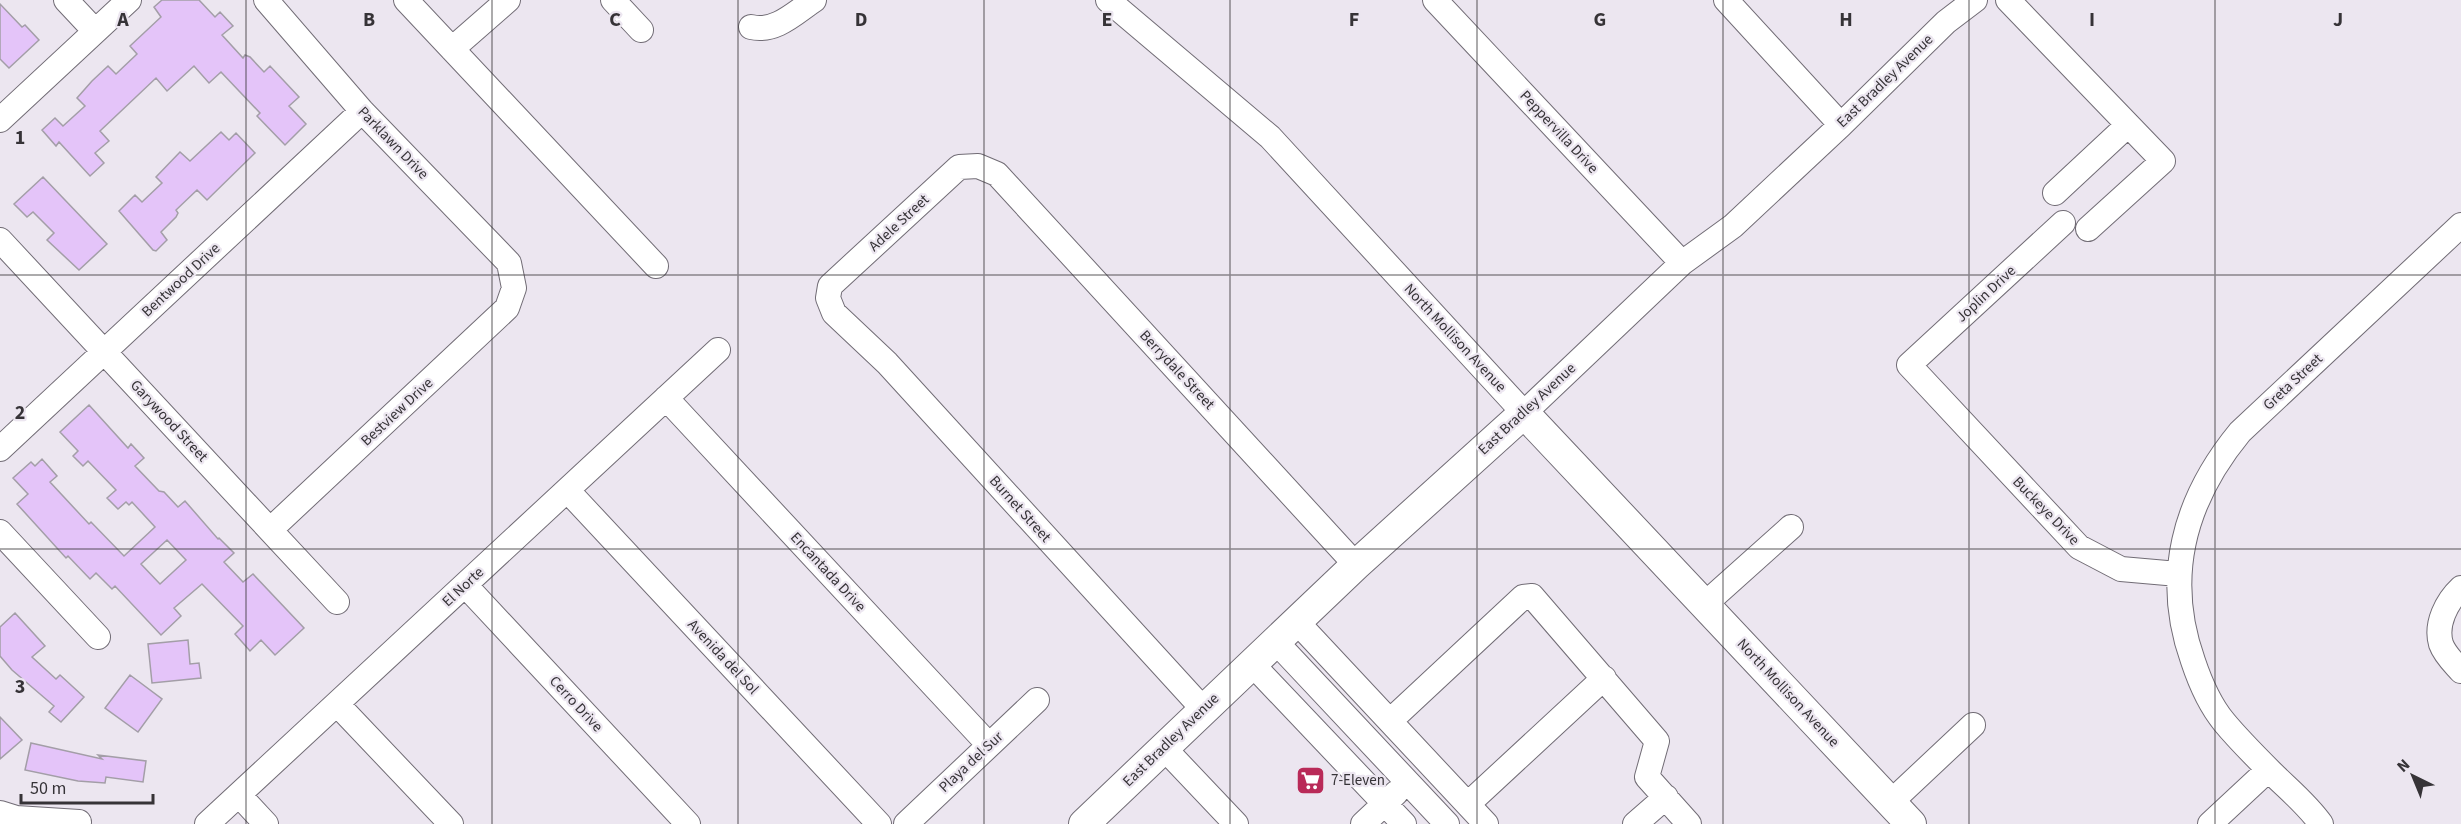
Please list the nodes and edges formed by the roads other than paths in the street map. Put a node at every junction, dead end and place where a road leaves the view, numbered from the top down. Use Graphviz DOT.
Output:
graph roads {
  1 [pos="66,0"];
  2 [pos="129,0"];
  3 [pos="266,0"];
  4 [pos="406,0"];
  5 [pos="508,0"];
  6 [pos="613,0"];
  7 [pos="814,0"];
  8 [pos="1108,0"];
  9 [pos="1435,0"];
  10 [pos="1726,0"];
  11 [pos="2008,0"];
  12 [pos="1966,3"];
  13 [pos="751,27"];
  14 [pos="641,30"];
  15 [pos="95,31"];
  16 [pos="452,49"];
  17 [pos="362,111"];
  18 [pos="0,120"];
  19 [pos="1841,125"];
  20 [pos="2128,125"];
  21 [pos="997,174"];
  22 [pos="2055,193"];
  23 [pos="2063,223"];
  24 [pos="2461,225"];
  25 [pos="2088,229"];
  26 [pos="0,240"];
  27 [pos="1682,263"];
  28 [pos="656,266"];
  29 [pos="514,288"];
  30 [pos="834,313"];
  31 [pos="718,350"];
  32 [pos="104,352"];
  33 [pos="1909,364"];
  34 [pos="666,398"];
  35 [pos="1524,413"];
  36 [pos="0,449"];
  37 [pos="567,490"];
  38 [pos="1791,527"];
  39 [pos="270,530"];
  40 [pos="0,532"];
  41 [pos="1356,565"];
  42 [pos="2178,574"];
  43 [pos="465,585"];
  44 [pos="2461,588"];
  45 [pos="337,602"];
  46 [pos="1705,604"];
  47 [pos="1297,622"];
  48 [pos="98,637"];
  49 [pos="1276,642"];
  50 [pos="1253,665"];
  51 [pos="2461,671"];
  52 [pos="1604,678"];
  53 [pos="1037,700"];
  54 [pos="337,704"];
  55 [pos="1203,709"];
  56 [pos="1390,721"];
  57 [pos="1973,725"];
  58 [pos="989,745"];
  59 [pos="1163,747"];
  60 [pos="2268,770"];
  61 [pos="1407,782"];
  62 [pos="239,795"];
  63 [pos="1666,797"];
  64 [pos="1891,802"];
  65 [pos="1384,804"];
  66 [pos="1468,804"];
  67 [pos="0,813"];
  68 [pos="79,822"];
  69 [pos="207,824"];
  70 [pos="266,824"];
  71 [pos="451,824"];
  72 [pos="688,824"];
  73 [pos="879,824"];
  74 [pos="906,824"];
  75 [pos="1084,824"];
  76 [pos="1236,824"];
  77 [pos="1363,824"];
  78 [pos="1404,824"];
  79 [pos="1447,824"];
  80 [pos="1486,824"];
  81 [pos="1635,824"];
  82 [pos="1689,824"];
  83 [pos="1911,824"];
  84 [pos="2210,824"];
  85 [pos="2321,824"];
  1 -- 15 [label="street"];
  2 -- 15 [label="street"];
  3 -- 17 [label="street, Parklawn Drive"];
  4 -- 16 [label="street"];
  5 -- 16 [label="street"];
  6 -- 14 [label="street"];
  7 -- 13 [label="street"];
  8 -- 35 [label="street, North Mollison Avenue"];
  9 -- 27 [label="street, Peppervilla Drive"];
  10 -- 19 [label="street"];
  11 -- 20 [label="street"];
  12 -- 19 [label="street, East Bradley Avenue"];
  15 -- 18 [label="street"];
  16 -- 28 [label="street"];
  17 -- 29 [label="street, Parklawn Drive"];
  17 -- 32 [label="street, Bentwood Drive"];
  19 -- 27 [label="street, East Bradley Avenue"];
  20 -- 22 [label="street"];
  20 -- 25 [label="street"];
  21 -- 30 [label="street, Adele Street"];
  21 -- 41 [label="street, Berrydale Street"];
  23 -- 33 [label="street, Joplin Drive"];
  24 -- 42 [label="street, Greta Street"];
  26 -- 32 [label="street, Garywood Street"];
  27 -- 35 [label="street, East Bradley Avenue"];
  29 -- 39 [label="street, Bestview Drive"];
  30 -- 55 [label="street, Burnet Street"];
  31 -- 34 [label="street, El Norte"];
  32 -- 36 [label="street, Bentwood Drive"];
  32 -- 39 [label="street, Garywood Street"];
  33 -- 42 [label="street, Buckeye Drive"];
  34 -- 37 [label="street, El Norte"];
  34 -- 58 [label="street, Encantada Drive"];
  35 -- 41 [label="main road, East Bradley Avenue"];
  35 -- 46 [label="main road, North Mollison Avenue"];
  37 -- 43 [label="street, El Norte"];
  37 -- 73 [label="street, Avenida del Sol"];
  38 -- 46 [label="street"];
  39 -- 45 [label="street, Garywood Street"];
  40 -- 48 [label="street"];
  41 -- 47 [label="main road, East Bradley Avenue"];
  42 -- 60 [label="street"];
  43 -- 54 [label="street, El Norte"];
  43 -- 72 [label="street, Cerro Drive"];
  44 -- 51 [label="street"];
  46 -- 64 [label="main road, North Mollison Avenue"];
  47 -- 49 [label="main road, East Bradley Avenue"];
  47 -- 56 [label="street"];
  49 -- 50 [label="main road, East Bradley Avenue"];
  49 -- 61 [label="street"];
  50 -- 55 [label="main road, East Bradley Avenue"];
  50 -- 65 [label="street"];
  52 -- 56 [label="street"];
  52 -- 63 [label="street"];
  52 -- 66 [label="street"];
  53 -- 58 [label="street, Playa del Sur"];
  54 -- 62 [label="street, El Norte"];
  54 -- 71 [label="street"];
  55 -- 59 [label="main road, East Bradley Avenue"];
  56 -- 66 [label="street"];
  57 -- 64 [label="street"];
  58 -- 74 [label="street, Playa del Sur"];
  59 -- 75 [label="main road, East Bradley Avenue"];
  59 -- 76 [label="street"];
  60 -- 84 [label="street"];
  60 -- 85 [label="street"];
  61 -- 65 [label="street"];
  61 -- 79 [label="street"];
  62 -- 69 [label="street, El Norte"];
  62 -- 70 [label="street"];
  63 -- 81 [label="street"];
  63 -- 82 [label="street"];
  64 -- 83 [label="main road, North Mollison Avenue"];
  65 -- 77 [label="street"];
  65 -- 78 [label="street"];
  66 -- 80 [label="street"];
  67 -- 68 [label="street"];
}
